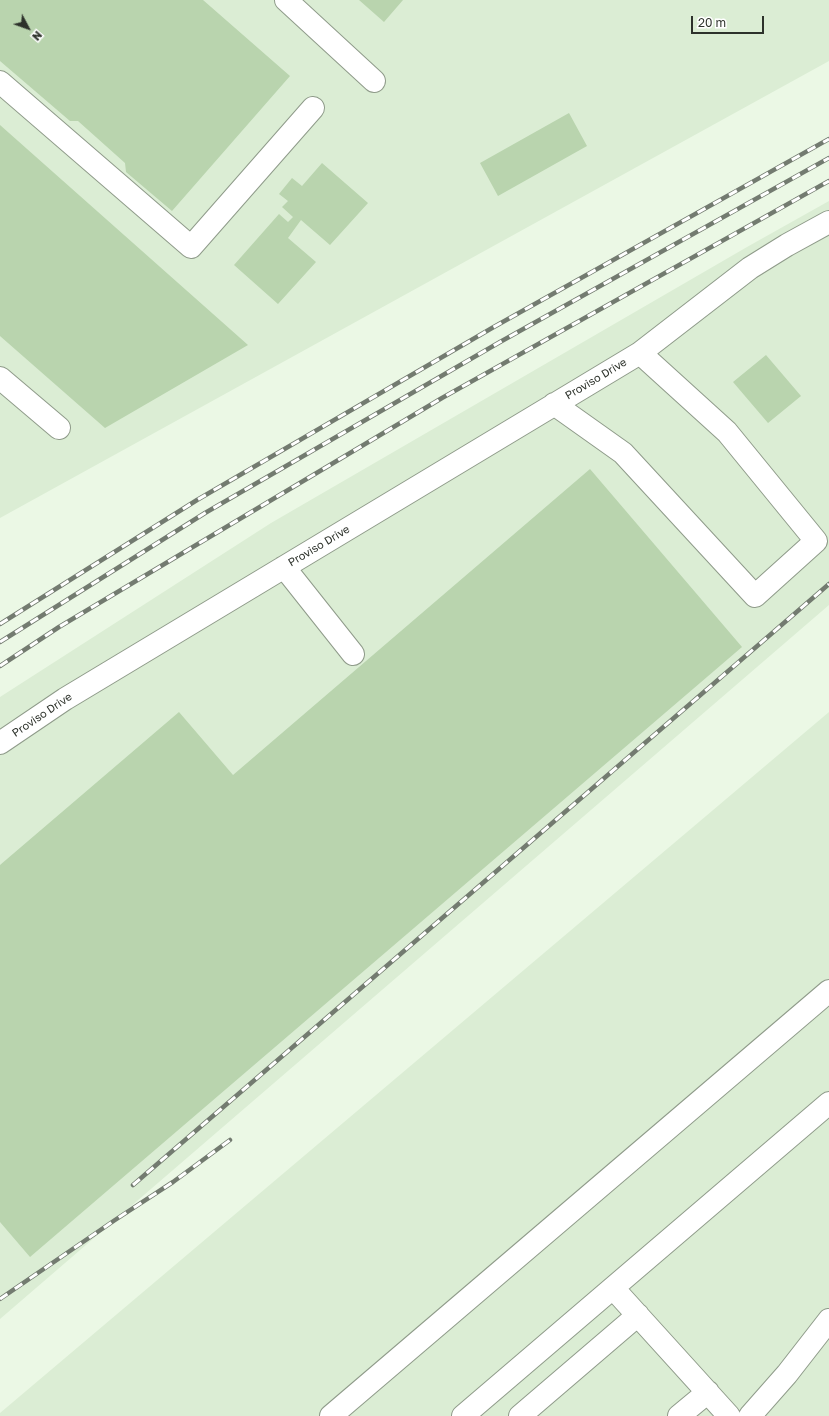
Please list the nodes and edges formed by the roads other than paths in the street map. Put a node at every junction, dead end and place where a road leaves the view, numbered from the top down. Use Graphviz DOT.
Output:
graph roads {
  1 [pos="286,0"];
  2 [pos="374,81"];
  3 [pos="0,82"];
  4 [pos="313,108"];
  5 [pos="829,222"];
  6 [pos="640,353"];
  7 [pos="0,378"];
  8 [pos="554,404"];
  9 [pos="59,428"];
  10 [pos="284,567"];
  11 [pos="353,654"];
  12 [pos="0,743"];
  13 [pos="829,991"];
  14 [pos="829,1103"];
  15 [pos="613,1288"];
  16 [pos="638,1315"];
  17 [pos="829,1320"];
  18 [pos="708,1392"];
  19 [pos="331,1416"];
  20 [pos="463,1416"];
  21 [pos="520,1416"];
  22 [pos="680,1416"];
  23 [pos="729,1416"];
  24 [pos="750,1416"];
  1 -- 2 [label="street"];
  3 -- 4 [label="street"];
  5 -- 6 [label="street, Proviso Drive"];
  6 -- 8 [label="street, Proviso Drive"];
  6 -- 8 [label="street"];
  7 -- 9 [label="street"];
  8 -- 10 [label="street, Proviso Drive"];
  10 -- 11 [label="street"];
  10 -- 12 [label="street, Proviso Drive"];
  13 -- 19 [label="street"];
  14 -- 15 [label="street"];
  15 -- 16 [label="street"];
  15 -- 20 [label="street"];
  16 -- 18 [label="street"];
  16 -- 21 [label="street"];
  17 -- 24 [label="street"];
  18 -- 22 [label="street"];
  18 -- 23 [label="street"];
}
